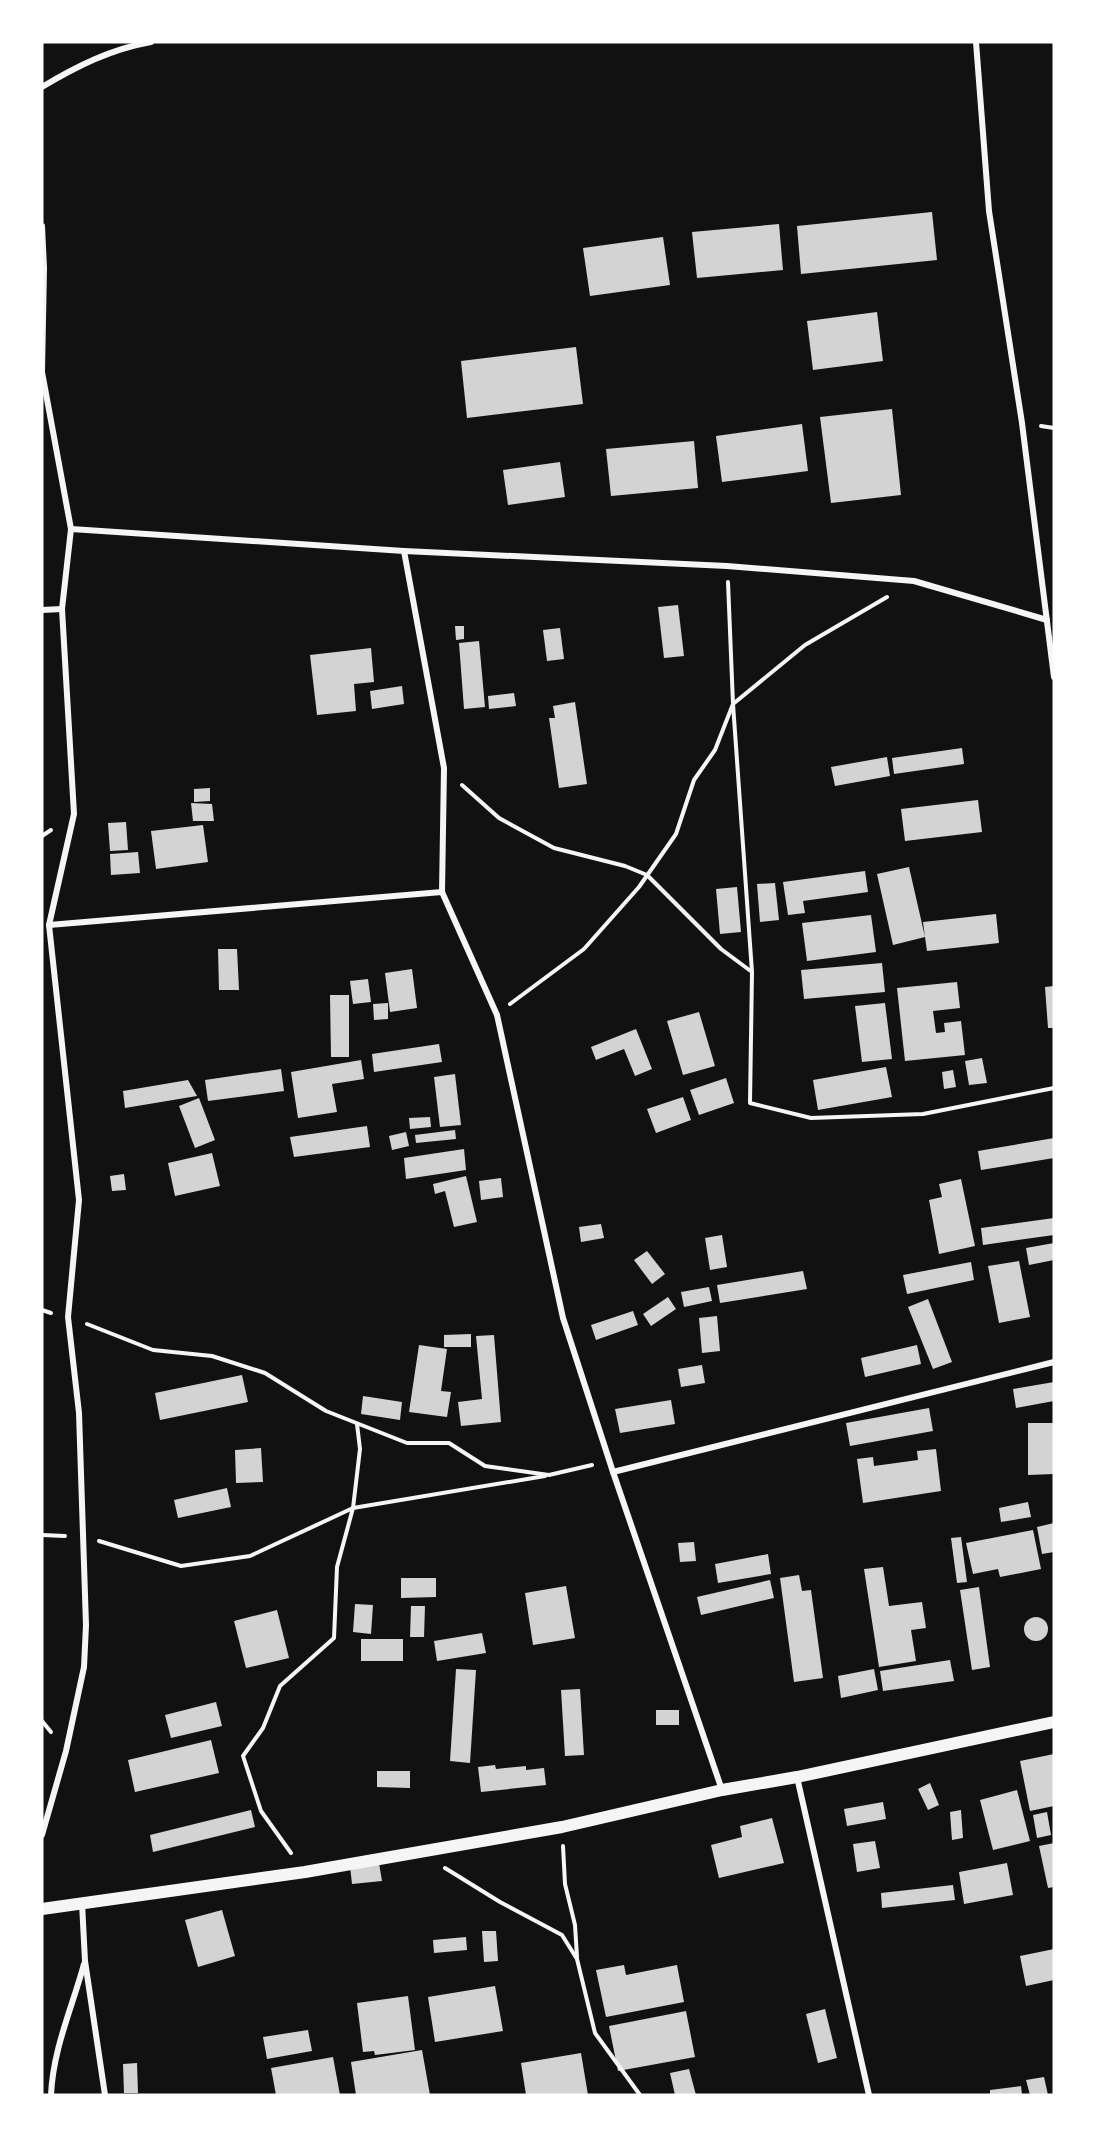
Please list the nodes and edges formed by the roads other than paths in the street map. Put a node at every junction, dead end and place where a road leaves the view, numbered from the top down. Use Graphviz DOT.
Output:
graph roads {
  1 [pos="151,42"];
  2 [pos="976,42"];
  3 [pos="42,87"];
  4 [pos="42,226"];
  5 [pos="71,529"];
  6 [pos="404,551"];
  7 [pos="62,609"];
  8 [pos="42,610"];
  9 [pos="1047,620"];
  10 [pos="1054,677"];
  11 [pos="442,892"];
  12 [pos="49,925"];
  13 [pos="1054,1362"];
  14 [pos="612,1472"];
  15 [pos="1054,1722"];
  16 [pos="797,1777"];
  17 [pos="722,1791"];
  18 [pos="42,1835"];
  19 [pos="82,1903"];
  20 [pos="42,1909"];
  21 [pos="85,1961"];
  22 [pos="51,2095"];
  23 [pos="105,2095"];
  24 [pos="869,2095"];
  1 -- 3 [label="street"];
  2 -- 9 [label="street"];
  4 -- 5 [label="street"];
  5 -- 6 [label="street"];
  5 -- 7 [label="street"];
  6 -- 9 [label="street"];
  6 -- 11 [label="street"];
  7 -- 8 [label="street"];
  7 -- 12 [label="street"];
  9 -- 10 [label="street"];
  11 -- 12 [label="street"];
  11 -- 14 [label="street"];
  12 -- 18 [label="street"];
  13 -- 14 [label="street"];
  14 -- 17 [label="street"];
  15 -- 16 [label="main road"];
  16 -- 17 [label="main road"];
  16 -- 24 [label="street"];
  17 -- 19 [label="main road"];
  19 -- 20 [label="main road"];
  19 -- 21 [label="street"];
  21 -- 22 [label="street"];
  21 -- 23 [label="street"];
}
